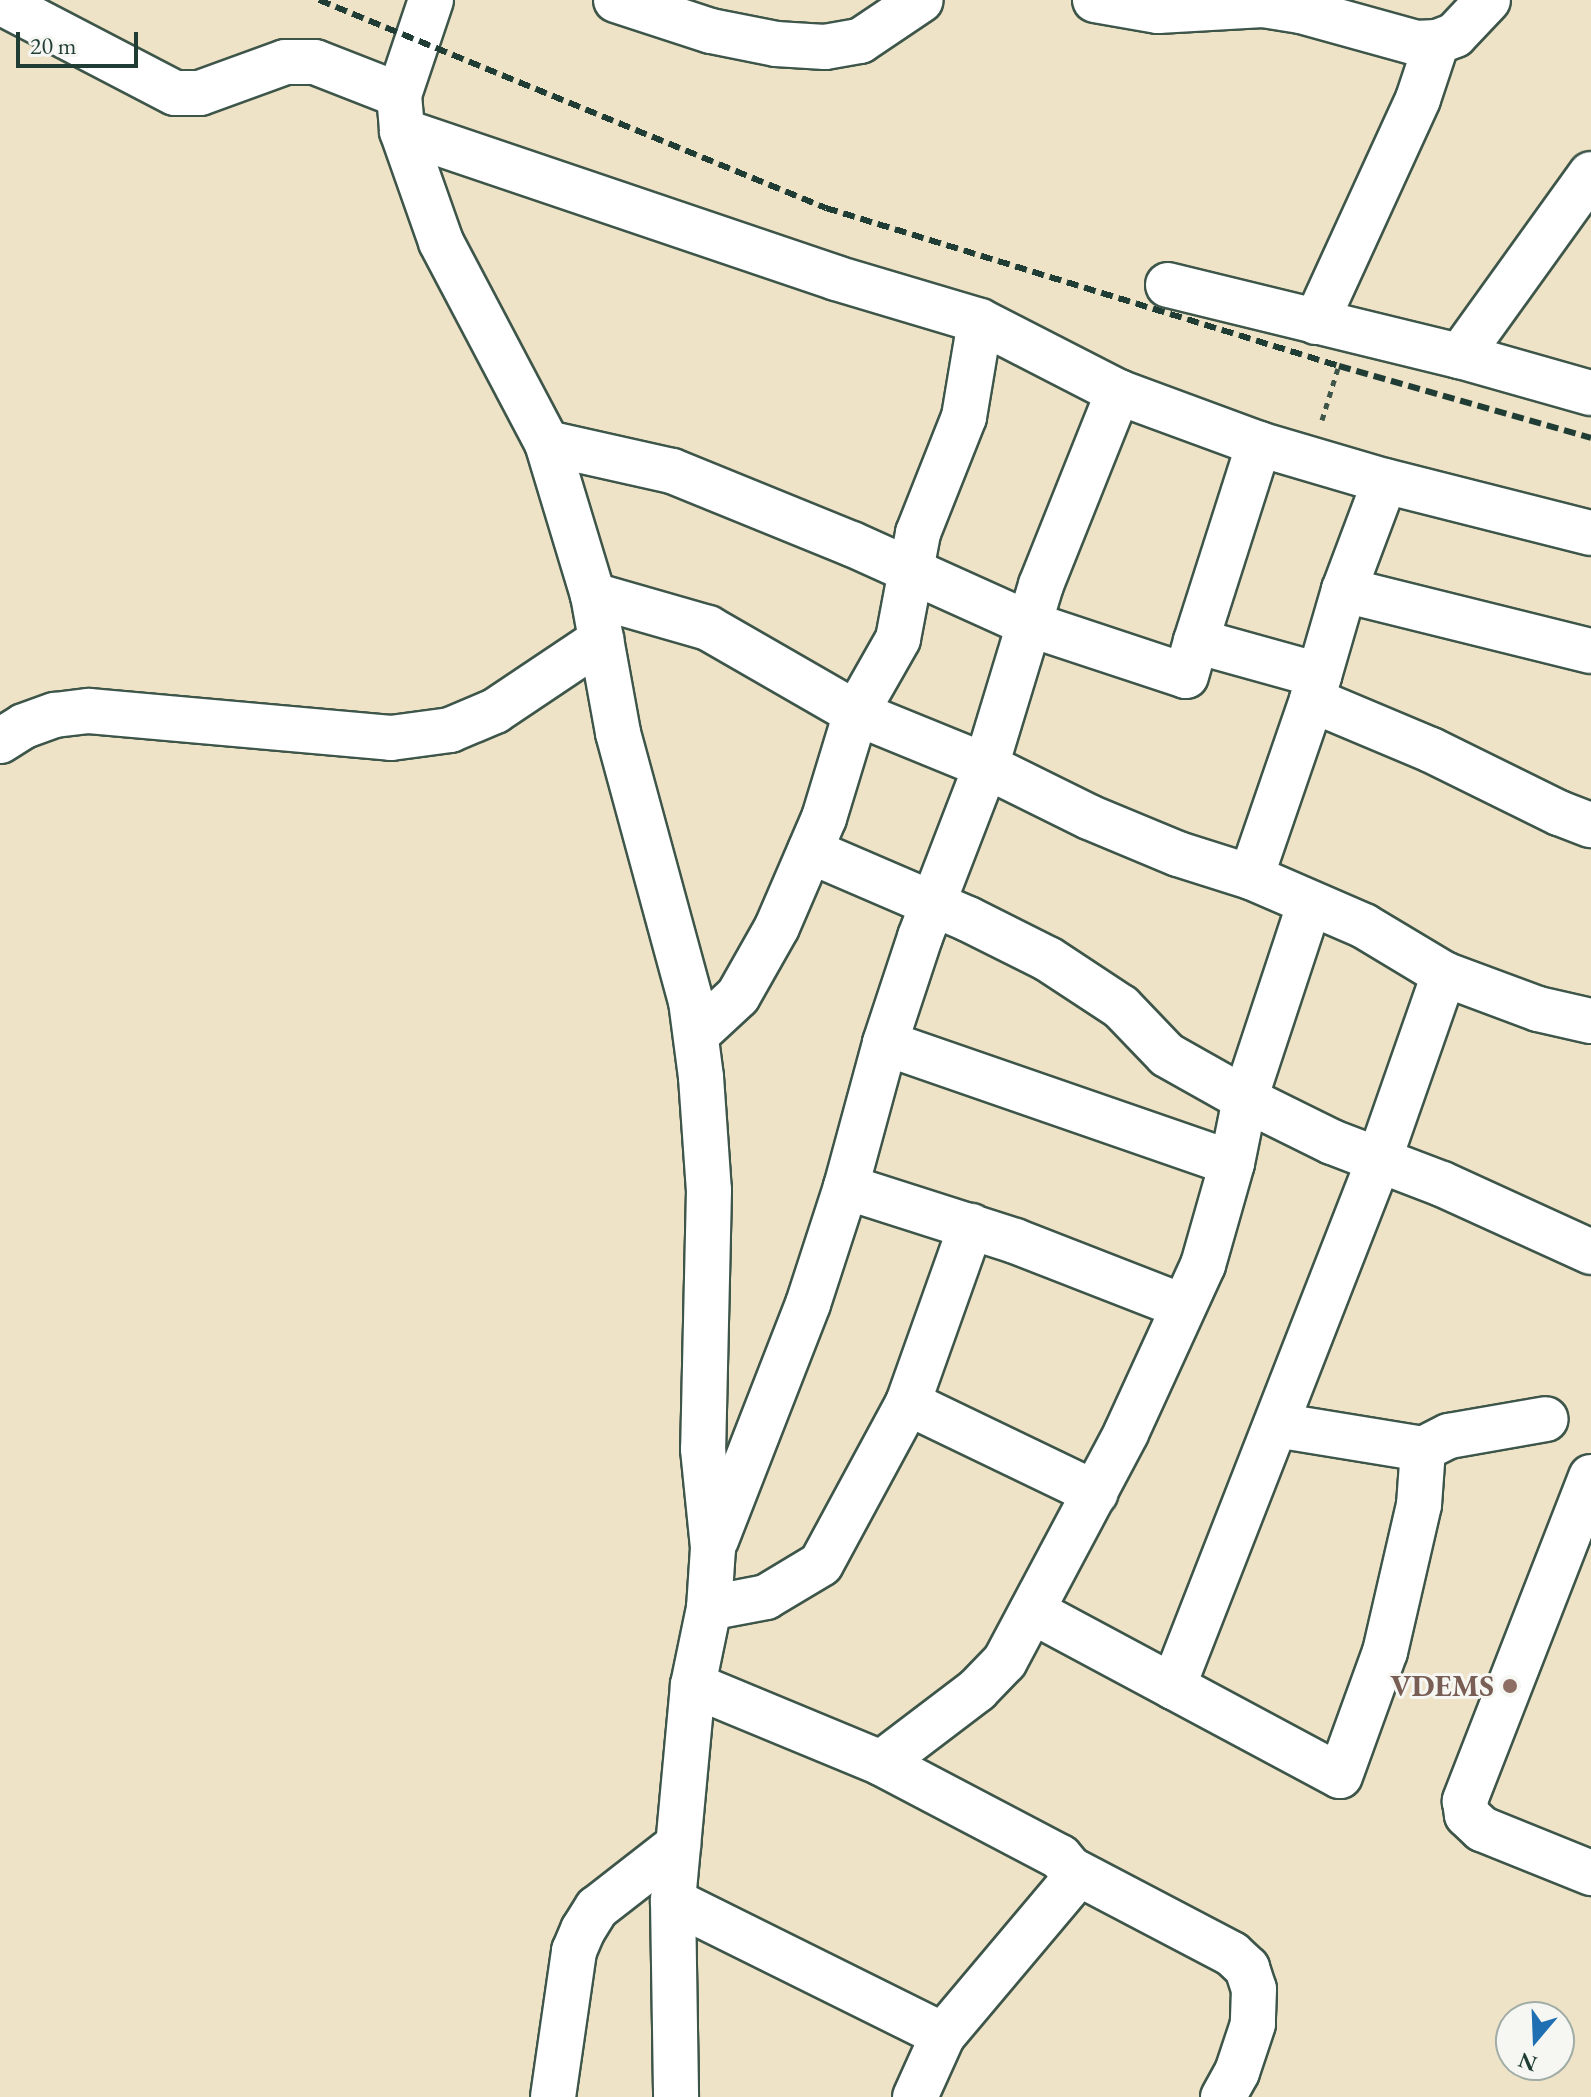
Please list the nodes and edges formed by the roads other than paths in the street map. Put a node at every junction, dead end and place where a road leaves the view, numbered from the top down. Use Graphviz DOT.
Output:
graph roads {
  1 [pos="616,0"];
  2 [pos="921,0"];
  3 [pos="1095,0"];
  4 [pos="1488,0"];
  5 [pos="0,2"];
  6 [pos="422,3"];
  7 [pos="1437,42"];
  8 [pos="401,113"];
  9 [pos="1591,174"];
  10 [pos="1168,285"];
  11 [pos="980,321"];
  12 [pos="1334,326"];
  13 [pos="1460,356"];
  14 [pos="1118,392"];
  15 [pos="1591,393"];
  16 [pos="547,443"];
  17 [pos="1259,444"];
  18 [pos="1385,481"];
  19 [pos="1591,533"];
  20 [pos="909,570"];
  21 [pos="1344,590"];
  22 [pos="593,595"];
  23 [pos="1029,624"];
  24 [pos="601,640"];
  25 [pos="1196,641"];
  26 [pos="1591,651"];
  27 [pos="1316,688"];
  28 [pos="856,713"];
  29 [pos="0,741"];
  30 [pos="986,766"];
  31 [pos="1591,825"];
  32 [pos="810,851"];
  33 [pos="1251,877"];
  34 [pos="932,905"];
  35 [pos="1309,905"];
  36 [pos="1444,974"];
  37 [pos="1591,1021"];
  38 [pos="696,1035"];
  39 [pos="885,1043"];
  40 [pos="1245,1099"];
  41 [pos="1379,1160"];
  42 [pos="1232,1163"];
  43 [pos="846,1187"];
  44 [pos="971,1226"];
  45 [pos="1591,1252"];
  46 [pos="1182,1306"];
  47 [pos="908,1403"];
  48 [pos="1546,1419"];
  49 [pos="1276,1425"];
  50 [pos="1423,1449"];
  51 [pos="1591,1477"];
  52 [pos="1095,1493"];
  53 [pos="713,1548"];
  54 [pos="709,1608"];
  55 [pos="1032,1611"];
  56 [pos="693,1685"];
  57 [pos="1173,1687"];
  58 [pos="881,1763"];
  59 [pos="678,1845"];
  60 [pos="1070,1869"];
  61 [pos="1591,1873"];
  62 [pos="673,1901"];
  63 [pos="943,2035"];
  64 [pos="553,2097"];
  65 [pos="676,2097"];
  66 [pos="915,2097"];
  67 [pos="1223,2097"];
  1 -- 2 [label="street"];
  3 -- 7 [label="street"];
  4 -- 7 [label="street"];
  5 -- 8 [label="street"];
  6 -- 8 [label="street"];
  7 -- 12 [label="street"];
  8 -- 11 [label="street"];
  8 -- 16 [label="street"];
  9 -- 13 [label="street"];
  10 -- 12 [label="street"];
  11 -- 14 [label="street"];
  11 -- 20 [label="street"];
  12 -- 13 [label="street"];
  13 -- 15 [label="street"];
  14 -- 17 [label="street"];
  14 -- 23 [label="street"];
  16 -- 20 [label="street"];
  16 -- 22 [label="street"];
  17 -- 18 [label="street"];
  17 -- 25 [label="street"];
  18 -- 19 [label="street"];
  18 -- 21 [label="street"];
  20 -- 23 [label="street"];
  20 -- 28 [label="street"];
  21 -- 26 [label="street"];
  21 -- 27 [label="street"];
  22 -- 24 [label="street"];
  22 -- 28 [label="street"];
  23 -- 25 [label="street"];
  23 -- 30 [label="street"];
  24 -- 29 [label="street"];
  24 -- 38 [label="street"];
  25 -- 27 [label="street"];
  27 -- 31 [label="street"];
  27 -- 33 [label="street"];
  28 -- 30 [label="street"];
  28 -- 32 [label="street"];
  30 -- 33 [label="street"];
  30 -- 34 [label="street"];
  32 -- 34 [label="street"];
  32 -- 38 [label="street"];
  33 -- 35 [label="street"];
  34 -- 39 [label="street"];
  34 -- 40 [label="street"];
  35 -- 36 [label="street"];
  35 -- 40 [label="street"];
  36 -- 37 [label="street"];
  36 -- 41 [label="street"];
  38 -- 53 [label="street"];
  39 -- 42 [label="street"];
  39 -- 43 [label="street"];
  40 -- 41 [label="street"];
  40 -- 42 [label="street"];
  41 -- 45 [label="street"];
  41 -- 49 [label="street"];
  42 -- 46 [label="street"];
  43 -- 44 [label="street"];
  43 -- 53 [label="street"];
  44 -- 46 [label="street"];
  44 -- 47 [label="street"];
  46 -- 52 [label="street"];
  47 -- 52 [label="street"];
  47 -- 54 [label="street"];
  48 -- 50 [label="street"];
  49 -- 50 [label="street"];
  49 -- 57 [label="street"];
  50 -- 57 [label="street"];
  51 -- 61 [label="street"];
  52 -- 55 [label="street"];
  53 -- 54 [label="street"];
  54 -- 56 [label="street"];
  55 -- 57 [label="street"];
  55 -- 58 [label="street"];
  56 -- 58 [label="street"];
  56 -- 59 [label="street"];
  58 -- 60 [label="street"];
  59 -- 62 [label="street"];
  59 -- 64 [label="street"];
  60 -- 63 [label="street"];
  60 -- 67 [label="street"];
  62 -- 63 [label="street"];
  62 -- 65 [label="street"];
  63 -- 66 [label="street"];
}
